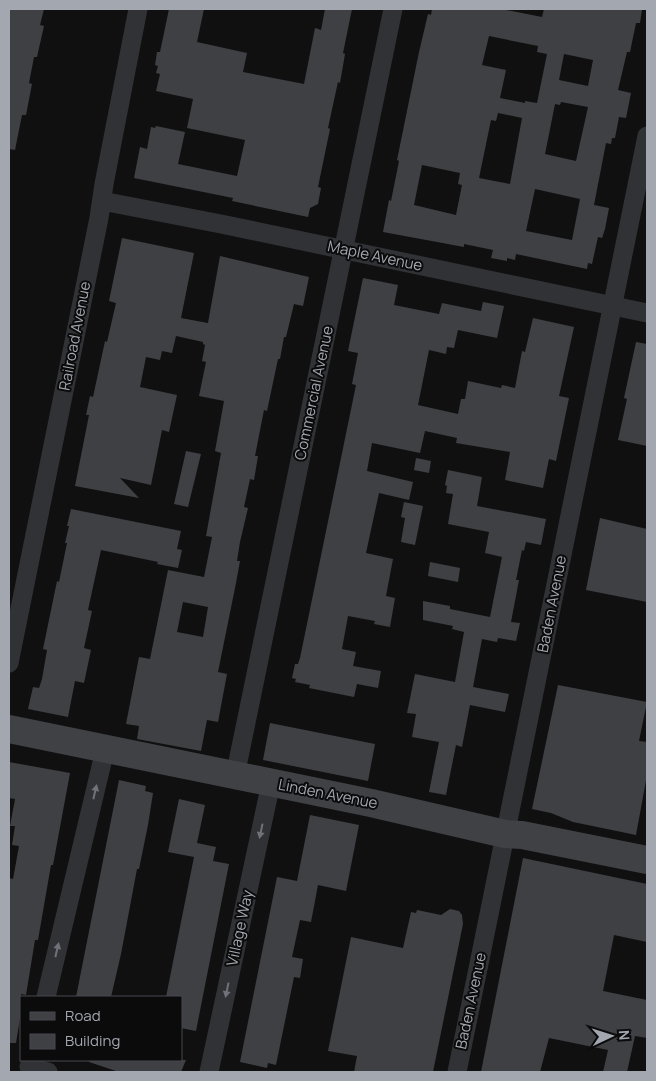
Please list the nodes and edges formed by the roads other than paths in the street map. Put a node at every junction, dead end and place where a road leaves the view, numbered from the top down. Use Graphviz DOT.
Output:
graph roads {
  1 [pos="138,9"];
  2 [pos="393,9"];
  3 [pos="647,136"];
  4 [pos="102,201"];
  5 [pos="344,250"];
  6 [pos="613,306"];
  7 [pos="647,313"];
  8 [pos="9,663"];
  9 [pos="9,729"];
  10 [pos="105,750"];
  11 [pos="235,776"];
  12 [pos="271,783"];
  13 [pos="505,834"];
  14 [pos="647,860"];
  15 [pos="46,996"];
  16 [pos="31,1061"];
  17 [pos="48,1072"];
  18 [pos="209,1072"];
  19 [pos="456,1072"];
  1 -- 4 [label="street, Railroad Avenue"];
  2 -- 5 [label="street, Commercial Avenue"];
  3 -- 6 [label="street, Baden Avenue"];
  4 -- 5 [label="street, Maple Avenue"];
  4 -- 8 [label="street, Railroad Avenue"];
  5 -- 6 [label="street, Maple Avenue"];
  5 -- 11 [label="street, Commercial Avenue"];
  6 -- 7 [label="street, Maple Avenue"];
  6 -- 13 [label="street, Baden Avenue"];
  9 -- 10 [label="street, Linden Avenue"];
  10 -- 11 [label="street, Linden Avenue"];
  15 -- 10 [label="street, one-way"];
  11 -- 12 [label="street, Linden Avenue"];
  12 -- 13 [label="street, Linden Avenue"];
  12 -- 18 [label="street, Village Way, one-way"];
  13 -- 14 [label="street, Linden Avenue"];
  13 -- 19 [label="street, Baden Avenue"];
  16 -- 17 [label="street"];
}
